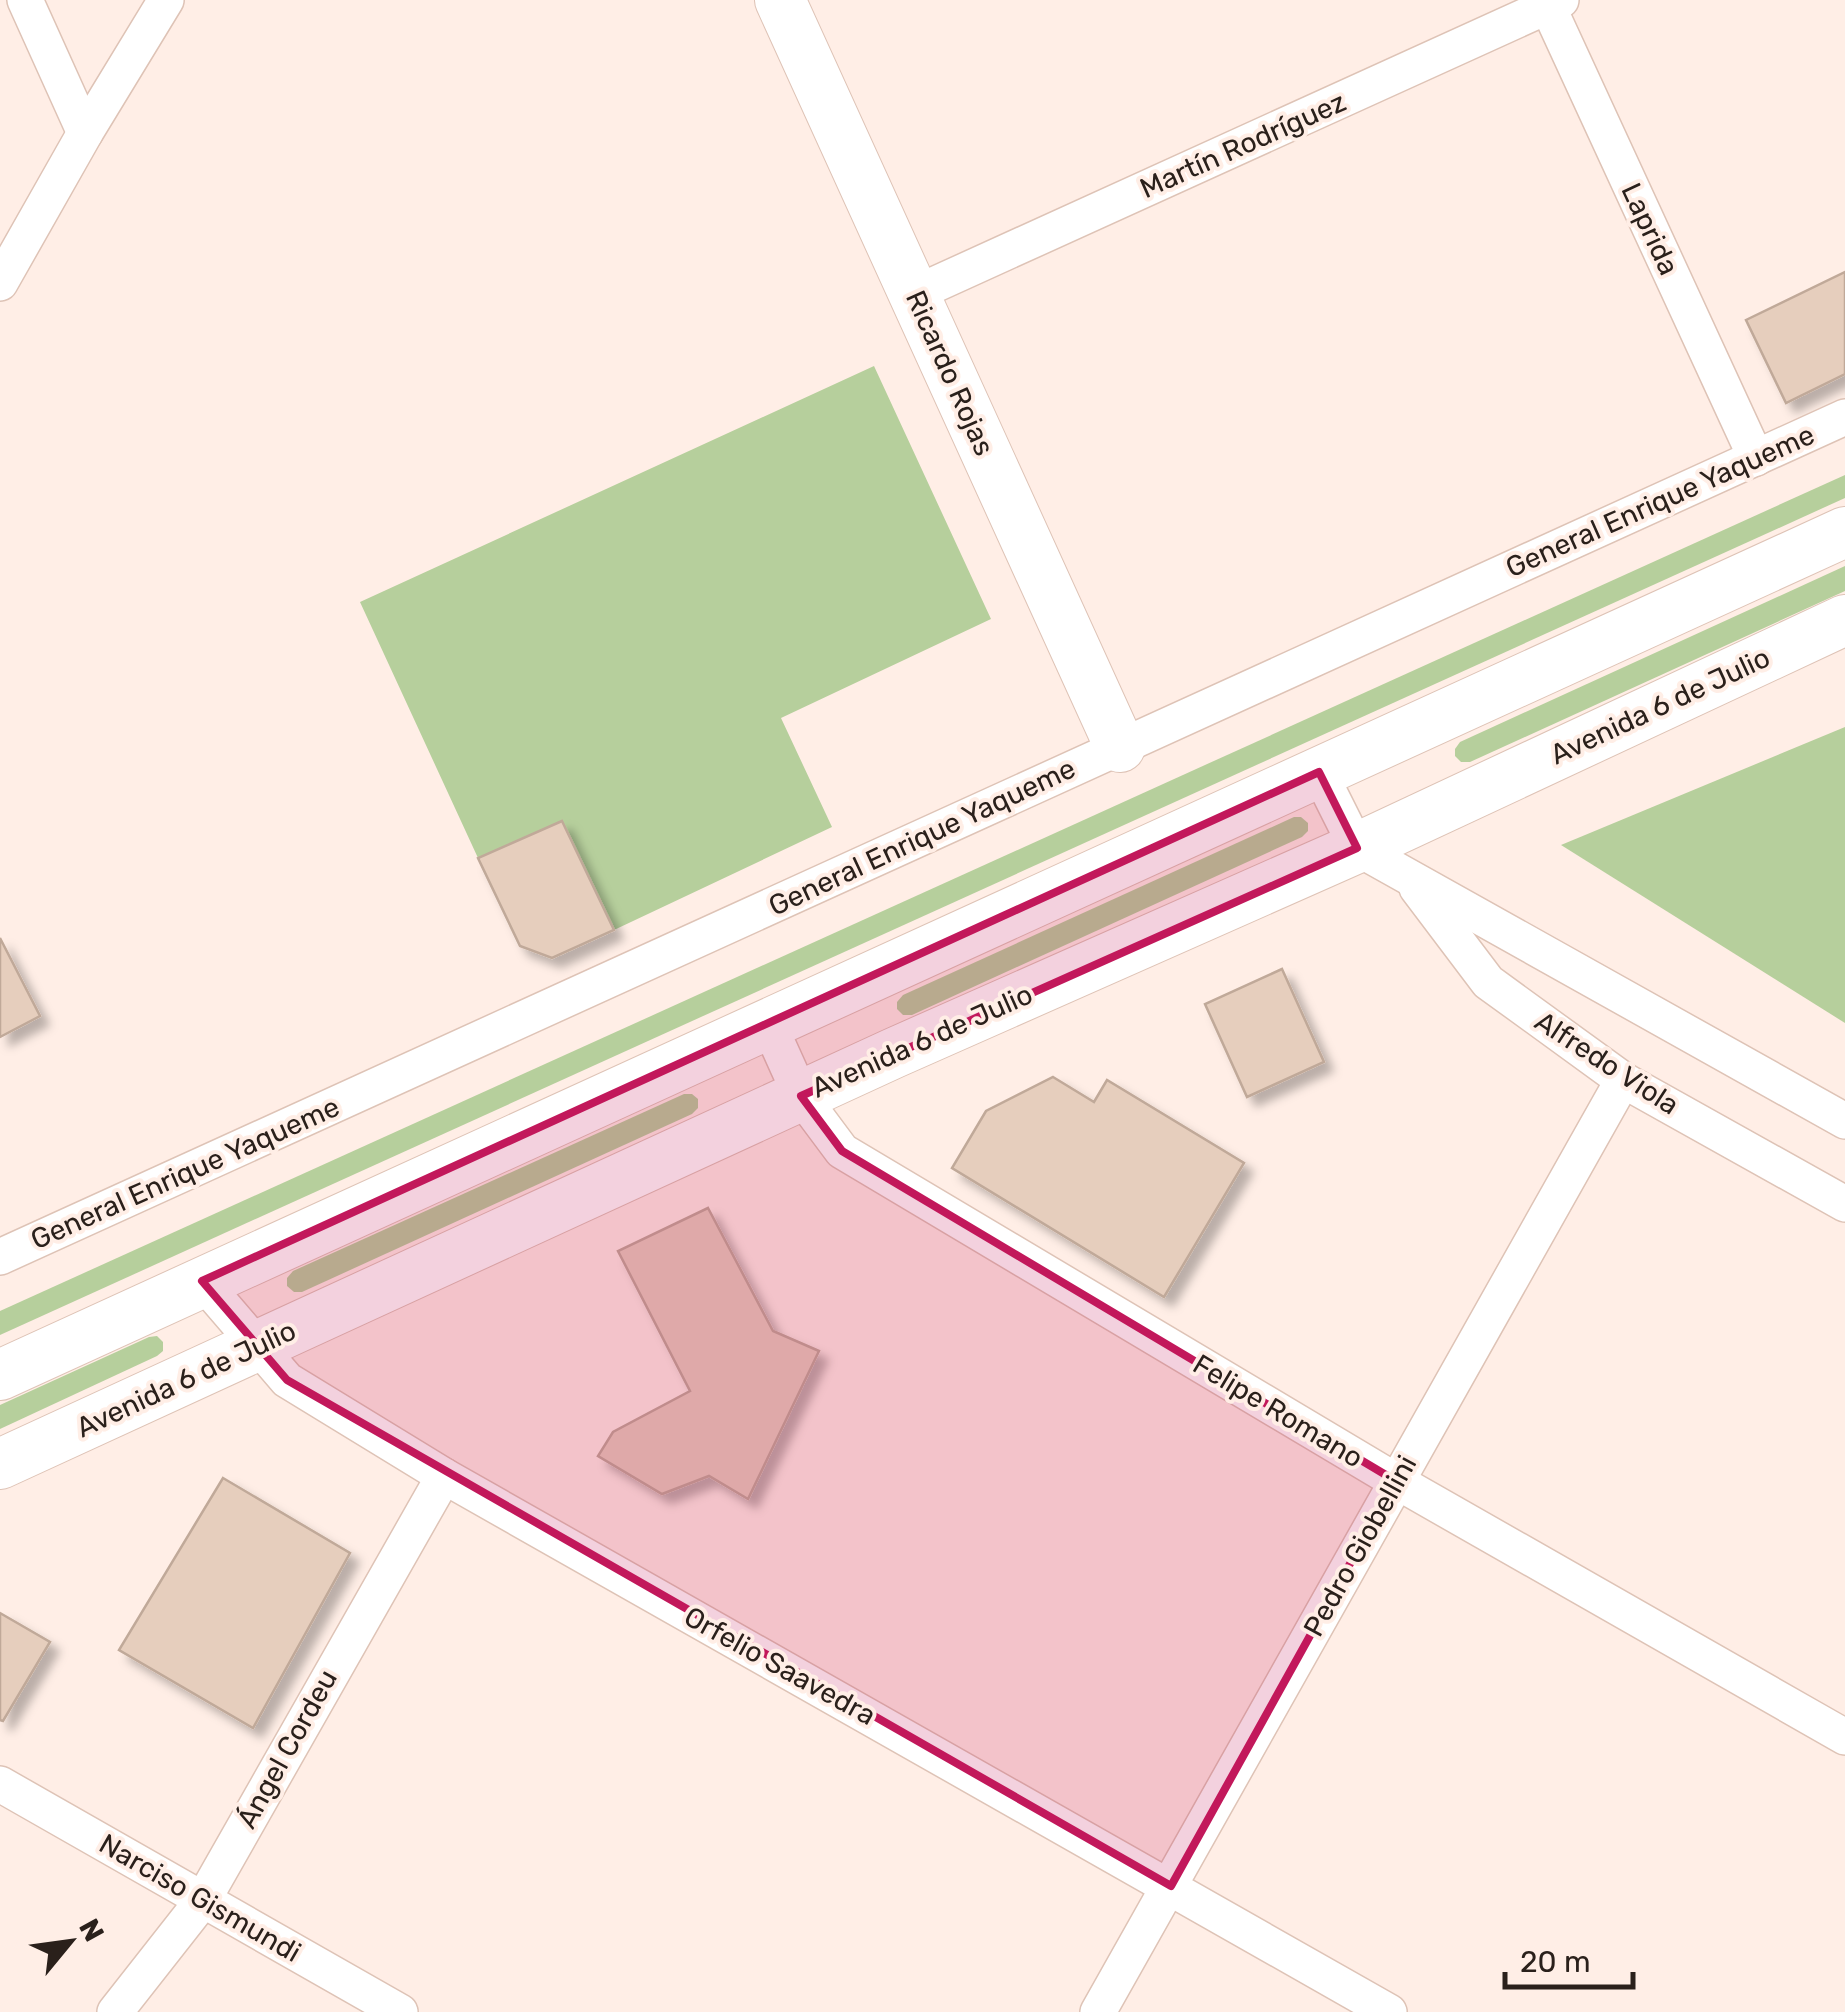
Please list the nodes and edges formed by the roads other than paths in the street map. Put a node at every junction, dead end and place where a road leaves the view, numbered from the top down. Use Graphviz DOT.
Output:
graph roads {
  1 [pos="25,0"];
  2 [pos="166,0"];
  3 [pos="780,0"];
  4 [pos="794,0"];
  5 [pos="1551,2"];
  6 [pos="85,133"];
  7 [pos="0,283"];
  8 [pos="925,289"];
  9 [pos="1845,417"];
  10 [pos="1756,458"];
  11 [pos="1845,532"];
  12 [pos="1845,620"];
  13 [pos="1126,744"];
  14 [pos="1319,772"];
  15 [pos="1357,848"];
  16 [pos="1408,875"];
  17 [pos="769,1025"];
  18 [pos="1623,1080"];
  19 [pos="801,1096"];
  20 [pos="1845,1121"];
  21 [pos="1845,1204"];
  22 [pos="0,1257"];
  23 [pos="202,1281"];
  24 [pos="256,1345"];
  25 [pos="0,1374"];
  26 [pos="0,1464"];
  27 [pos="444,1476"];
  28 [pos="1396,1481"];
  29 [pos="1845,1737"];
  30 [pos="0,1784"];
  31 [pos="1170,1886"];
  32 [pos="203,1900"];
  33 [pos="115,2012"];
  34 [pos="400,2012"];
  35 [pos="1098,2012"];
  36 [pos="1389,2012"];
  1 -- 6 [label="street"];
  2 -- 6 [label="street"];
  3 -- 13 [label="main road, Ricardo Rojas"];
  4 -- 8 [label="main road, Ricardo Rojas"];
  5 -- 8 [label="street, Martín Rodríguez"];
  5 -- 10 [label="street, Laprida"];
  6 -- 7 [label="street"];
  8 -- 13 [label="main road, Ricardo Rojas"];
  9 -- 10 [label="street, General Enrique Yaqueme"];
  10 -- 13 [label="street, General Enrique Yaqueme"];
  11 -- 14 [label="main road"];
  12 -- 15 [label="main road, Avenida 6 de Julio"];
  13 -- 22 [label="street, General Enrique Yaqueme"];
  14 -- 15 [label="street"];
  14 -- 17 [label="main road"];
  15 -- 16 [label="street, Alfredo Viola"];
  15 -- 19 [label="main road, Avenida 6 de Julio"];
  16 -- 18 [label="street, Alfredo Viola"];
  16 -- 20 [label="street, Alfredo Viola"];
  17 -- 19 [label="street, Felipe Romano"];
  17 -- 23 [label="main road"];
  18 -- 21 [label="street, Alfredo Viola"];
  18 -- 28 [label="street, Pedro Giobellini"];
  19 -- 24 [label="main road, Avenida 6 de Julio"];
  19 -- 28 [label="street, Felipe Romano"];
  23 -- 24 [label="street, Orfelio Saavedra"];
  23 -- 25 [label="main road"];
  24 -- 26 [label="main road, Avenida 6 de Julio"];
  24 -- 27 [label="street, Orfelio Saavedra"];
  27 -- 31 [label="street, Orfelio Saavedra"];
  27 -- 32 [label="street, Ángel Cordeu"];
  28 -- 29 [label="street, Felipe Romano"];
  28 -- 31 [label="street, Pedro Giobellini"];
  30 -- 32 [label="street, Narciso Gismundi"];
  31 -- 35 [label="street, Pedro Giobellini"];
  31 -- 36 [label="street, Orfelio Saavedra"];
  32 -- 33 [label="street, Ángel Cordeu"];
  32 -- 34 [label="street, Narciso Gismundi"];
}
